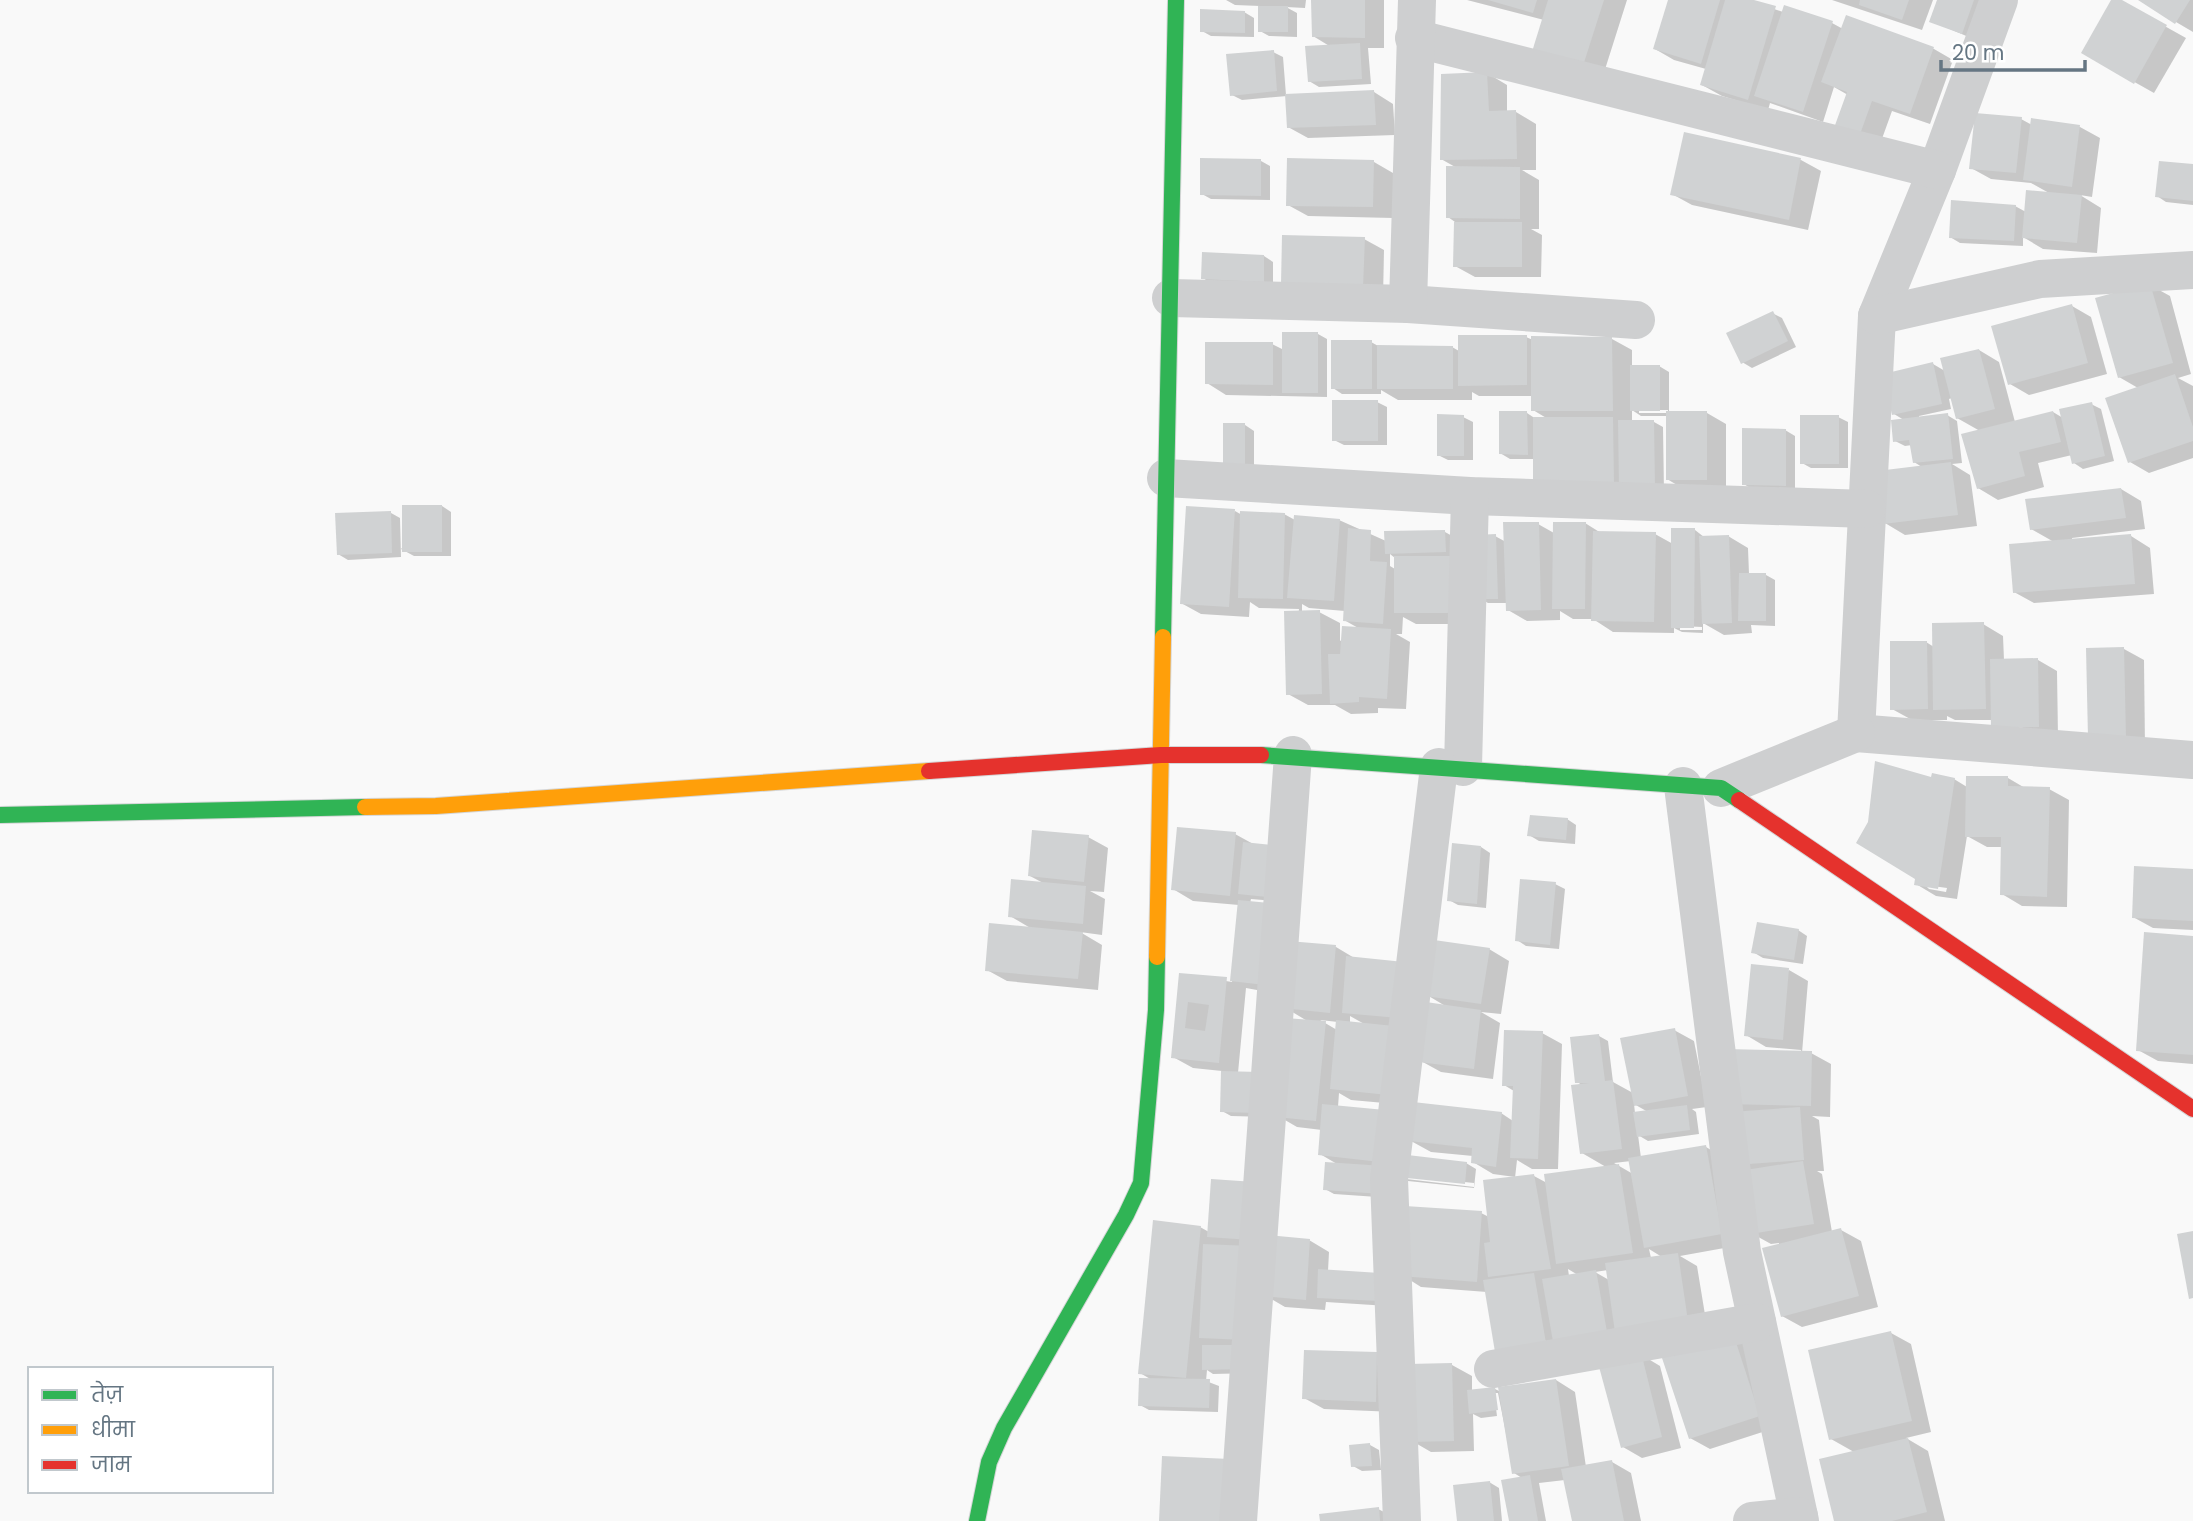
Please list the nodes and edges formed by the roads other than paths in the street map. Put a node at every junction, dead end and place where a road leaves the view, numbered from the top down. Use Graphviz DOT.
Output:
graph roads {
  1 [pos="1176,0"];
  2 [pos="1417,0"];
  3 [pos="1999,0"];
  4 [pos="1414,38"];
  5 [pos="1937,170"];
  6 [pos="2193,270"];
  7 [pos="1171,298"];
  8 [pos="1408,304"];
  9 [pos="1877,316"];
  10 [pos="1636,320"];
  11 [pos="1166,478"];
  12 [pos="1470,496"];
  13 [pos="1867,509"];
  14 [pos="1856,733"];
  15 [pos="1161,755"];
  16 [pos="1293,755"];
  17 [pos="2193,760"];
  18 [pos="1451,767"];
  19 [pos="1683,786"];
  20 [pos="1721,788"];
  21 [pos="0,815"];
  22 [pos="2193,1109"];
  23 [pos="1756,1322"];
  24 [pos="1493,1369"];
  25 [pos="1800,1518"];
  26 [pos="977,1521"];
  27 [pos="1238,1521"];
  28 [pos="1402,1521"];
  29 [pos="1752,1521"];
  1 -- 7 [label="street"];
  2 -- 4 [label="street"];
  3 -- 5 [label="street"];
  4 -- 5 [label="street"];
  4 -- 8 [label="street"];
  5 -- 9 [label="street"];
  6 -- 9 [label="street"];
  7 -- 8 [label="street"];
  7 -- 11 [label="street"];
  8 -- 10 [label="street"];
  9 -- 13 [label="street"];
  11 -- 12 [label="street"];
  11 -- 15 [label="street"];
  12 -- 13 [label="street"];
  12 -- 18 [label="street"];
  13 -- 14 [label="street"];
  14 -- 17 [label="street"];
  14 -- 20 [label="street"];
  15 -- 16 [label="street"];
  15 -- 21 [label="street"];
  15 -- 26 [label="street"];
  16 -- 18 [label="street"];
  16 -- 27 [label="street"];
  18 -- 19 [label="street"];
  18 -- 28 [label="street"];
  19 -- 20 [label="street"];
  19 -- 23 [label="street"];
  20 -- 22 [label="street"];
  23 -- 24 [label="street"];
  23 -- 25 [label="street"];
  25 -- 29 [label="street"];
}
